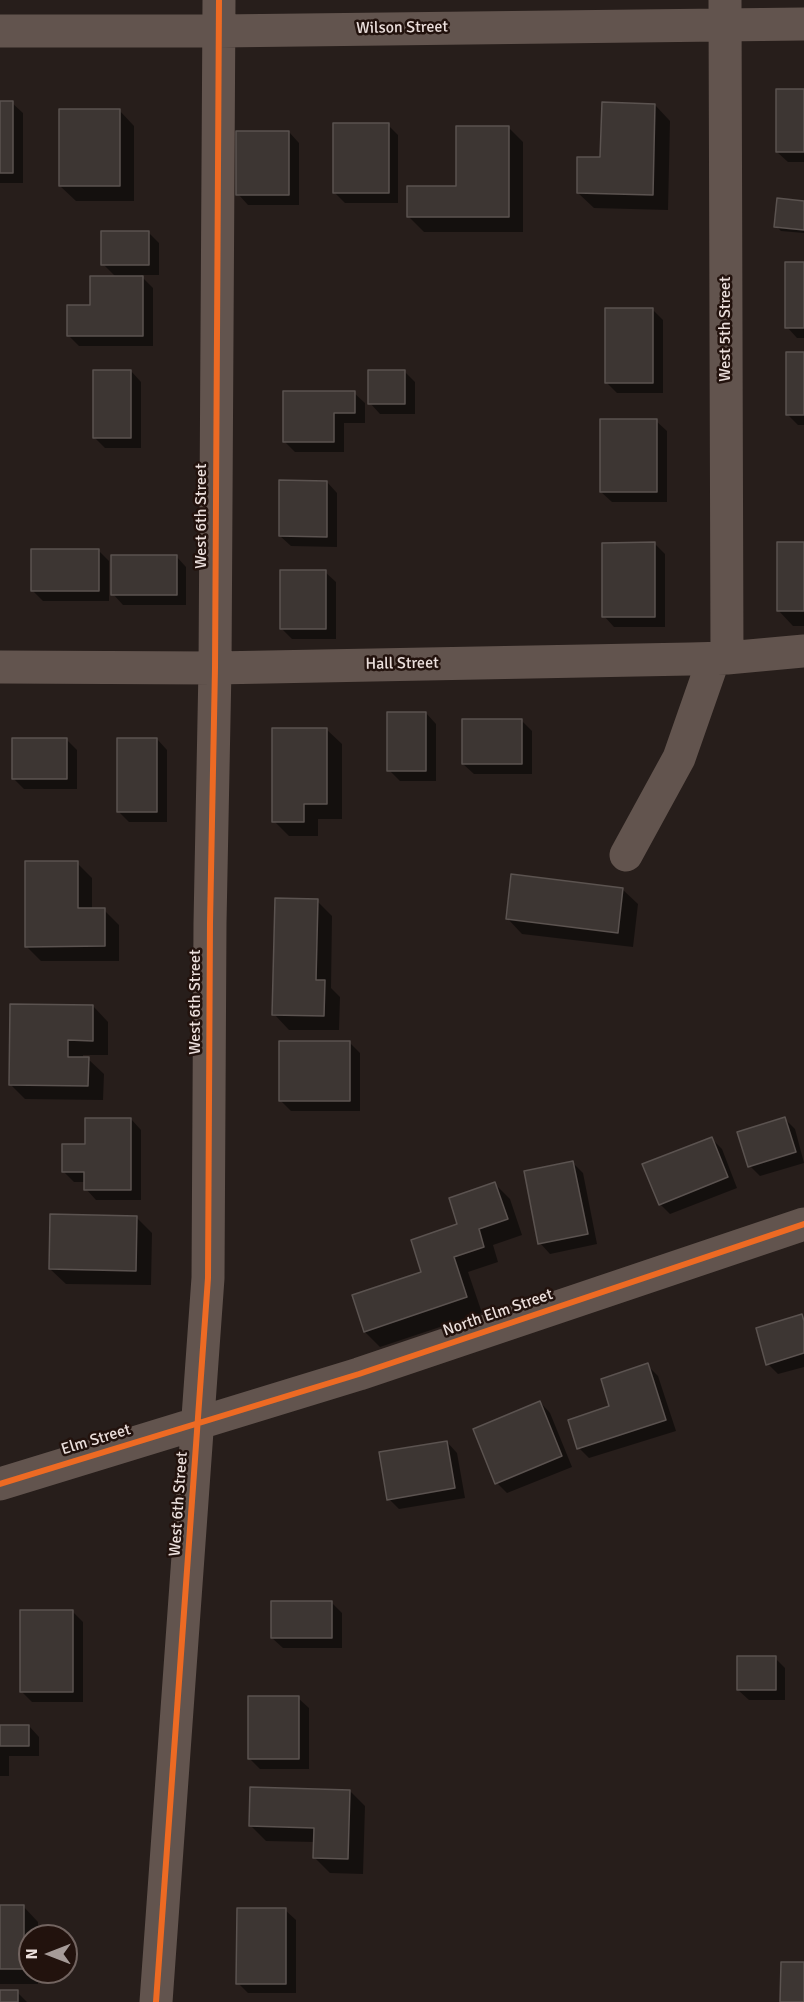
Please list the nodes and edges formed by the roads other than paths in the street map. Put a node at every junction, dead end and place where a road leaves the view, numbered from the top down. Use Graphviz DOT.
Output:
graph roads {
  1 [pos="725,12"];
  2 [pos="219,15"];
  3 [pos="804,24"];
  4 [pos="0,31"];
  5 [pos="804,651"];
  6 [pos="720,658"];
  7 [pos="0,667"];
  8 [pos="215,668"];
  9 [pos="626,855"];
  10 [pos="804,1224"];
  11 [pos="199,1423"];
  12 [pos="0,1484"];
  13 [pos="156,2002"];
  1 -- 2 [label="street, Wilson Street"];
  1 -- 3 [label="street, Wilson Street"];
  1 -- 6 [label="street, West 5th Street"];
  2 -- 4 [label="street, Wilson Street"];
  2 -- 8 [label="street, West 6th Street"];
  5 -- 6 [label="street, Hall Street"];
  6 -- 8 [label="street, Hall Street"];
  6 -- 9 [label="street, West 5th Street"];
  7 -- 8 [label="street, Hall Street"];
  8 -- 11 [label="street, West 6th Street"];
  10 -- 11 [label="street, North Elm Street"];
  11 -- 12 [label="street, Elm Street"];
  11 -- 13 [label="street, West 6th Street"];
}
